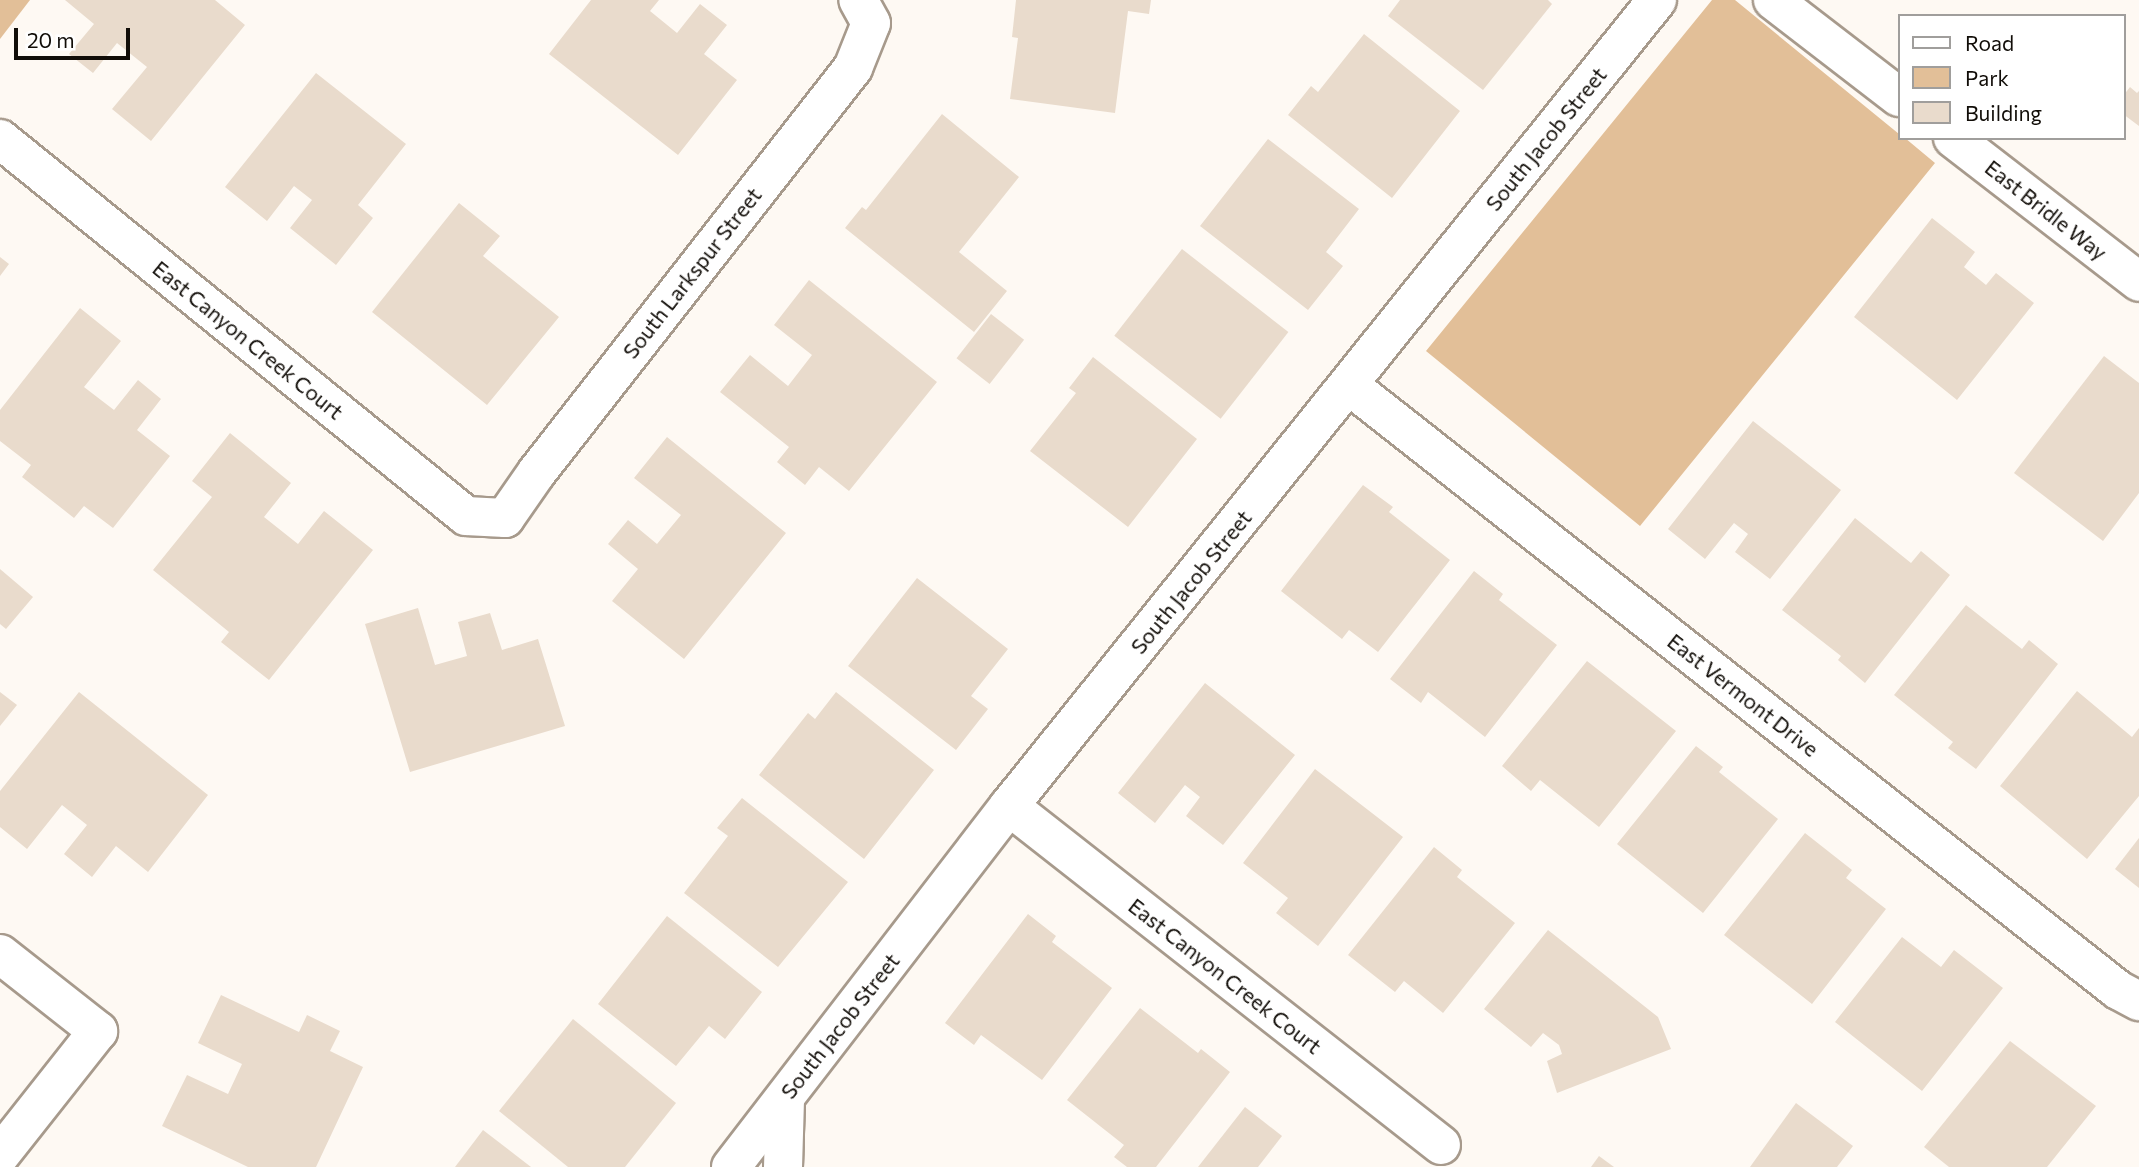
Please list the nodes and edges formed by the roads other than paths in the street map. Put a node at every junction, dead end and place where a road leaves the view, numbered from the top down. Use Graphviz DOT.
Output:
graph roads {
  1 [pos="1657,0"];
  2 [pos="1773,0"];
  3 [pos="864,12"];
  4 [pos="1898,96"];
  5 [pos="0,139"];
  6 [pos="1956,140"];
  7 [pos="2139,282"];
  8 [pos="1350,386"];
  9 [pos="505,518"];
  10 [pos="1009,806"];
  11 [pos="0,954"];
  12 [pos="2139,1001"];
  13 [pos="785,1098"];
  14 [pos="1441,1145"];
  15 [pos="0,1155"];
  16 [pos="731,1167"];
  17 [pos="783,1167"];
  1 -- 8 [label="street, South Jacob Street"];
  2 -- 4 [label="street"];
  3 -- 9 [label="street, South Larkspur Street"];
  5 -- 9 [label="street, East Canyon Creek Court"];
  6 -- 7 [label="street, East Bridle Way"];
  8 -- 10 [label="street, South Jacob Street"];
  8 -- 12 [label="street, East Vermont Drive"];
  10 -- 13 [label="street, South Jacob Street"];
  10 -- 14 [label="street, East Canyon Creek Court"];
  11 -- 15 [label="street"];
  13 -- 16 [label="street, South Jacob Street"];
  13 -- 17 [label="street"];
}
